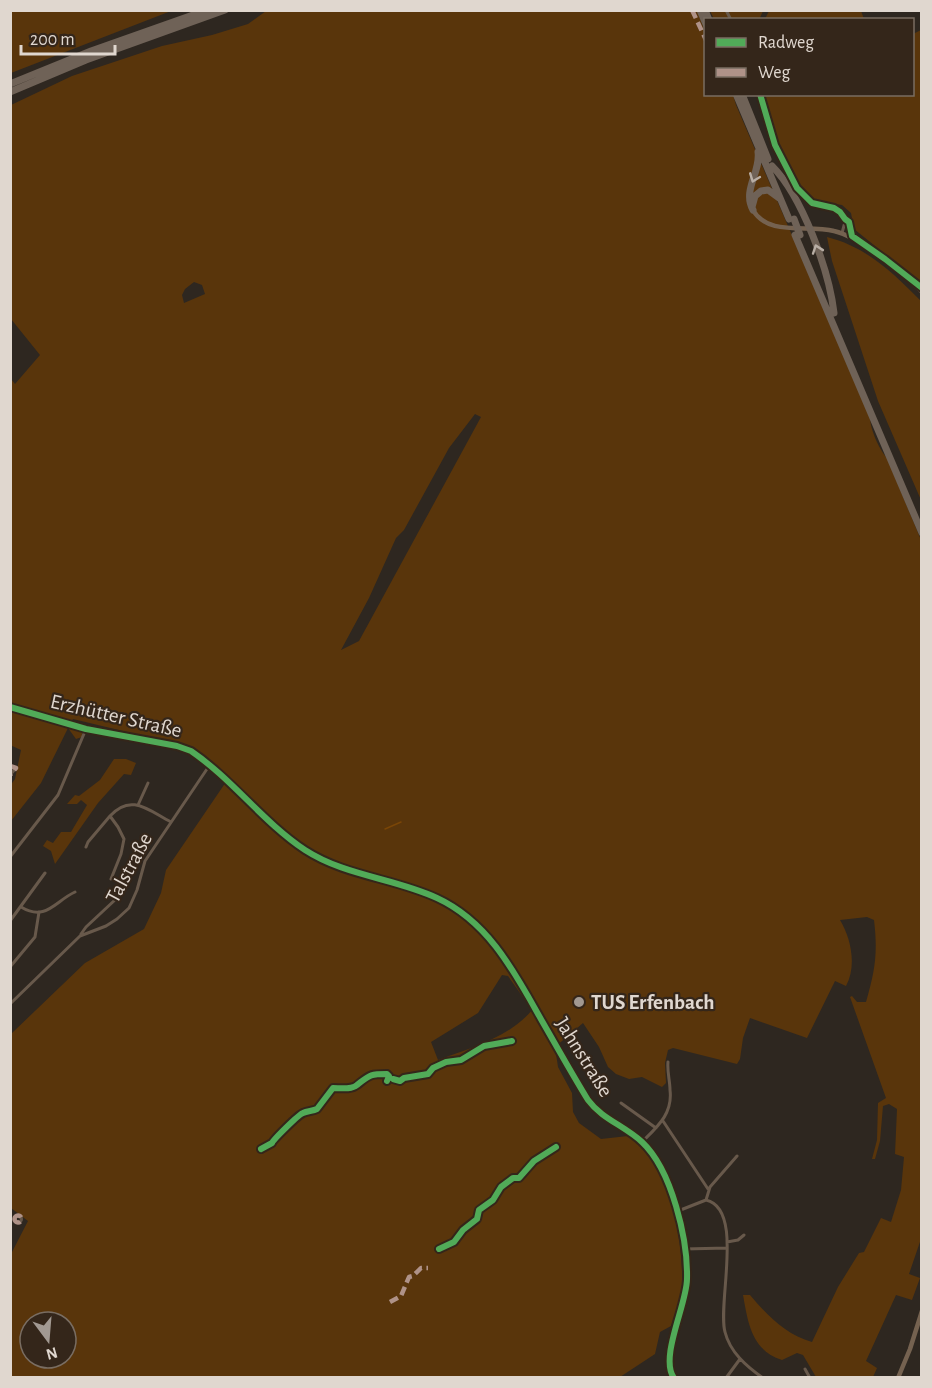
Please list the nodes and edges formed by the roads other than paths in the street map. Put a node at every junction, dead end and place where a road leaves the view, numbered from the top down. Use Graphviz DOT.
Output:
graph roads {
  1 [pos="207,10"];
  2 [pos="225,10"];
  3 [pos="10,84"];
  4 [pos="10,92"];
  5 [pos="737,96"];
  6 [pos="742,96"];
  7 [pos="761,96"];
  8 [pos="758,145"];
  9 [pos="772,166"];
  10 [pos="781,199"];
  11 [pos="753,210"];
  12 [pos="791,219"];
  13 [pos="809,227"];
  14 [pos="842,233"];
  15 [pos="798,235"];
  16 [pos="921,292"];
  17 [pos="834,313"];
  18 [pos="921,521"];
  19 [pos="921,533"];
  20 [pos="10,707"];
  21 [pos="86,729"];
  22 [pos="10,766"];
  23 [pos="209,766"];
  24 [pos="10,775"];
  25 [pos="148,783"];
  26 [pos="138,805"];
  27 [pos="110,816"];
  28 [pos="171,822"];
  29 [pos="86,847"];
  30 [pos="10,857"];
  31 [pos="45,873"];
  32 [pos="111,879"];
  33 [pos="75,892"];
  34 [pos="116,899"];
  35 [pos="21,906"];
  36 [pos="39,912"];
  37 [pos="10,921"];
  38 [pos="80,936"];
  39 [pos="10,967"];
  40 [pos="10,1004"];
  41 [pos="535,1009"];
  42 [pos="668,1062"];
  43 [pos="621,1103"];
  44 [pos="663,1122"];
  45 [pos="656,1128"];
  46 [pos="642,1142"];
  47 [pos="737,1156"];
  48 [pos="708,1189"];
  49 [pos="706,1200"];
  50 [pos="678,1211"];
  51 [pos="15,1220"];
  52 [pos="10,1226"];
  53 [pos="744,1235"];
  54 [pos="727,1242"];
  55 [pos="727,1248"];
  56 [pos="684,1249"];
  57 [pos="921,1311"];
  58 [pos="740,1359"];
  59 [pos="805,1370"];
  60 [pos="674,1377"];
  61 [pos="726,1377"];
  62 [pos="763,1377"];
  63 [pos="810,1377"];
  64 [pos="897,1377"];
  1 -- 3 [label="highway"];
  2 -- 4 [label="highway"];
  5 -- 8 [label="highway"];
  6 -- 9 [label="highway"];
  7 -- 14 [label="street"];
  8 -- 10 [label="highway"];
  8 -- 11 [label="highway, one-way"];
  9 -- 12 [label="highway"];
  9 -- 13 [label="highway"];
  10 -- 11 [label="highway"];
  10 -- 12 [label="highway"];
  11 -- 13 [label="street"];
  12 -- 15 [label="highway"];
  13 -- 14 [label="street"];
  17 -- 13 [label="highway, one-way"];
  14 -- 16 [label="street"];
  15 -- 17 [label="highway"];
  15 -- 19 [label="highway"];
  17 -- 18 [label="highway"];
  20 -- 21 [label="street, Erzhütter Straße"];
  21 -- 23 [label="street, Erzhütter Straße"];
  21 -- 30 [label="street"];
  22 -- 24 [label="street"];
  23 -- 28 [label="street, Talstraße"];
  23 -- 41 [label="street, Erzhütter Straße"];
  25 -- 26 [label="street"];
  26 -- 27 [label="street"];
  26 -- 28 [label="street"];
  27 -- 29 [label="street"];
  27 -- 32 [label="street"];
  28 -- 38 [label="street, Talstraße"];
  31 -- 35 [label="street"];
  33 -- 36 [label="street"];
  34 -- 38 [label="street, Talstraße"];
  35 -- 36 [label="street"];
  35 -- 37 [label="street"];
  36 -- 39 [label="street"];
  38 -- 40 [label="street, Talstraße"];
  41 -- 46 [label="street, Jahnstraße"];
  42 -- 44 [label="street"];
  43 -- 45 [label="street"];
  44 -- 45 [label="street"];
  44 -- 48 [label="street"];
  45 -- 46 [label="street"];
  46 -- 50 [label="street, Jahnstraße"];
  47 -- 48 [label="street"];
  48 -- 49 [label="street"];
  49 -- 50 [label="street"];
  49 -- 54 [label="street"];
  50 -- 56 [label="street, Jahnstraße"];
  51 -- 52 [label="street"];
  53 -- 54 [label="street"];
  54 -- 55 [label="street"];
  55 -- 56 [label="street"];
  55 -- 58 [label="street"];
  56 -- 60 [label="street, Jahnstraße"];
  57 -- 64 [label="street"];
  58 -- 61 [label="street"];
  58 -- 62 [label="street"];
  59 -- 63 [label="street"];
}
